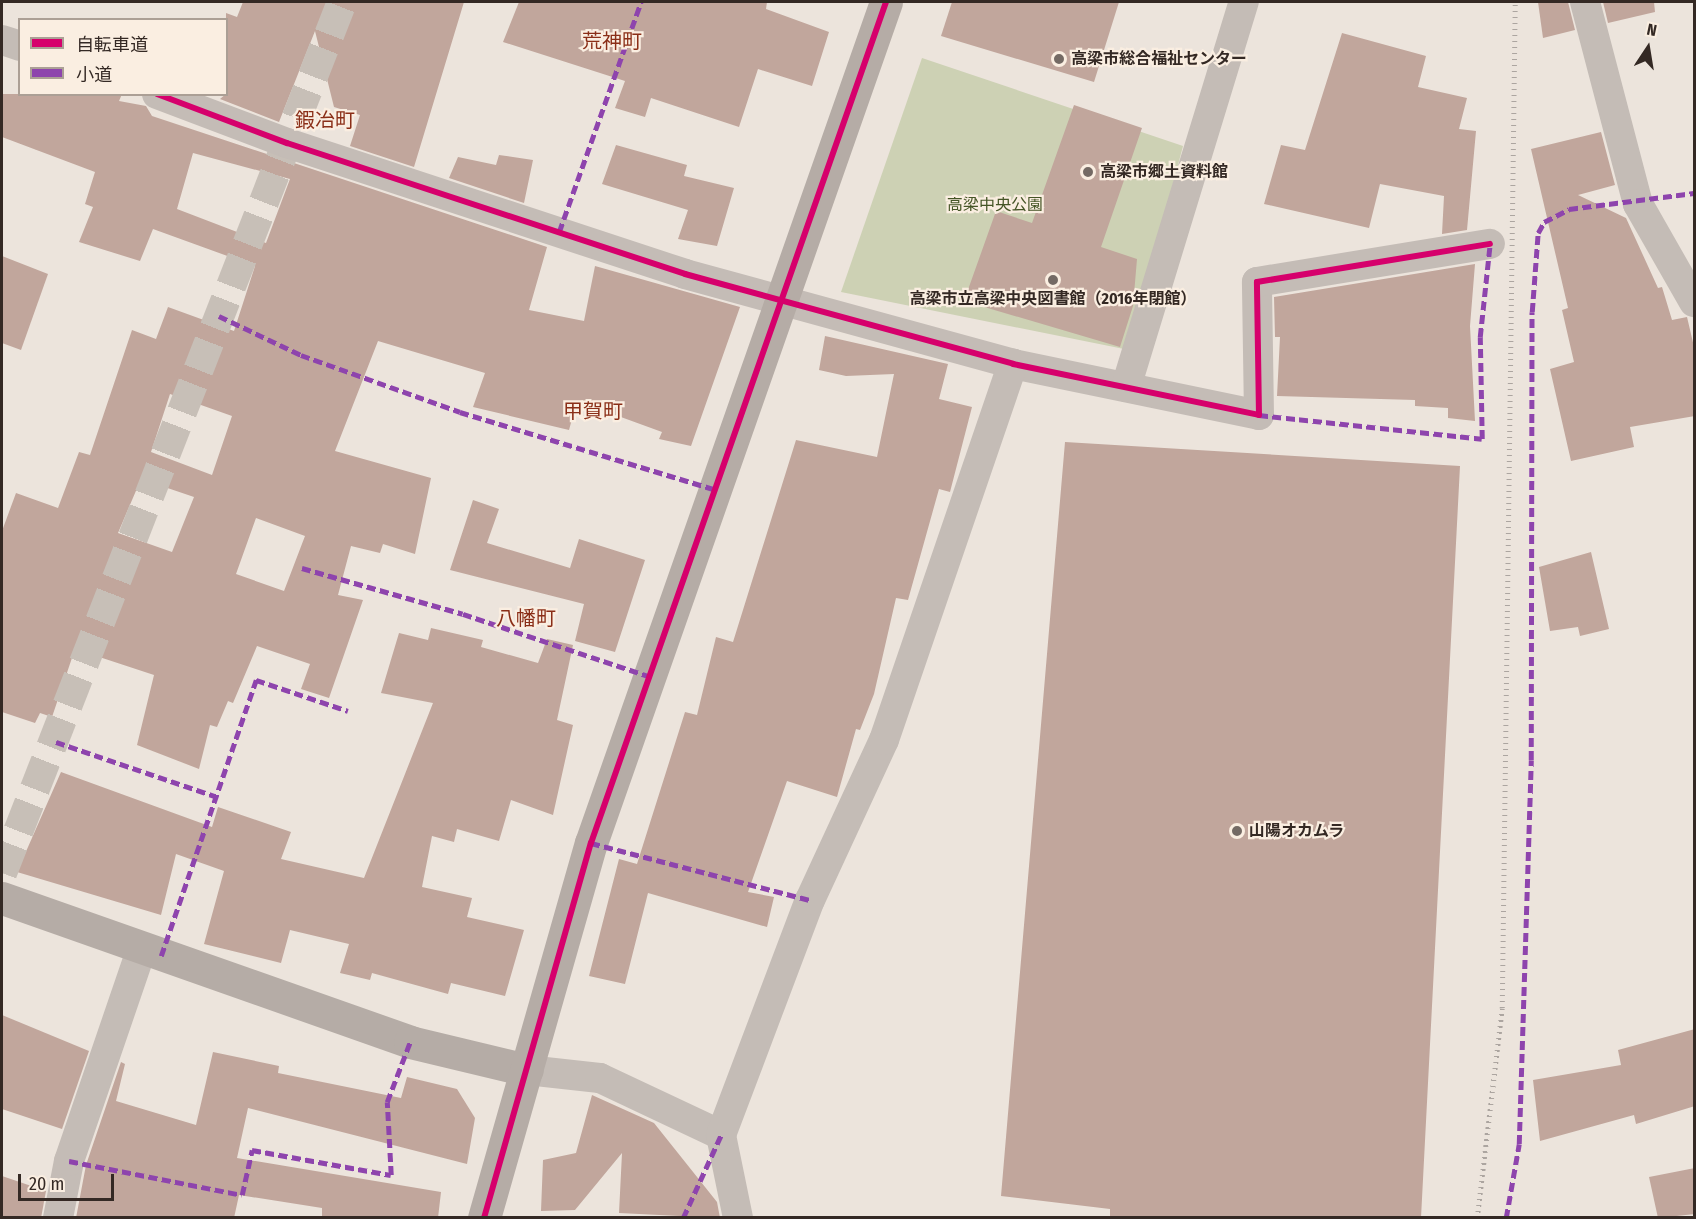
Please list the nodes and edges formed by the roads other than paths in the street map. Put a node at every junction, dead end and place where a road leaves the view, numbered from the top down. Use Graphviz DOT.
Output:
graph roads {
  1 [pos="886,2"];
  2 [pos="1244,2"];
  3 [pos="1585,2"];
  4 [pos="2,40"];
  5 [pos="18,45"];
  6 [pos="163,96"];
  7 [pos="1490,244"];
  8 [pos="779,296"];
  9 [pos="1695,302"];
  10 [pos="1013,364"];
  11 [pos="1126,387"];
  12 [pos="2,898"];
  13 [pos="142,948"];
  14 [pos="527,1070"];
  15 [pos="721,1136"];
  16 [pos="58,1218"];
  17 [pos="484,1218"];
  18 [pos="738,1218"];
  1 -- 8 [label="street"];
  2 -- 11 [label="street"];
  3 -- 9 [label="street"];
  4 -- 5 [label="street"];
  6 -- 8 [label="street"];
  7 -- 11 [label="street"];
  8 -- 10 [label="street"];
  8 -- 14 [label="street"];
  10 -- 11 [label="street"];
  10 -- 15 [label="street"];
  12 -- 13 [label="street"];
  13 -- 14 [label="street"];
  13 -- 16 [label="street"];
  14 -- 15 [label="street"];
  14 -- 17 [label="street"];
  15 -- 18 [label="street"];
}
